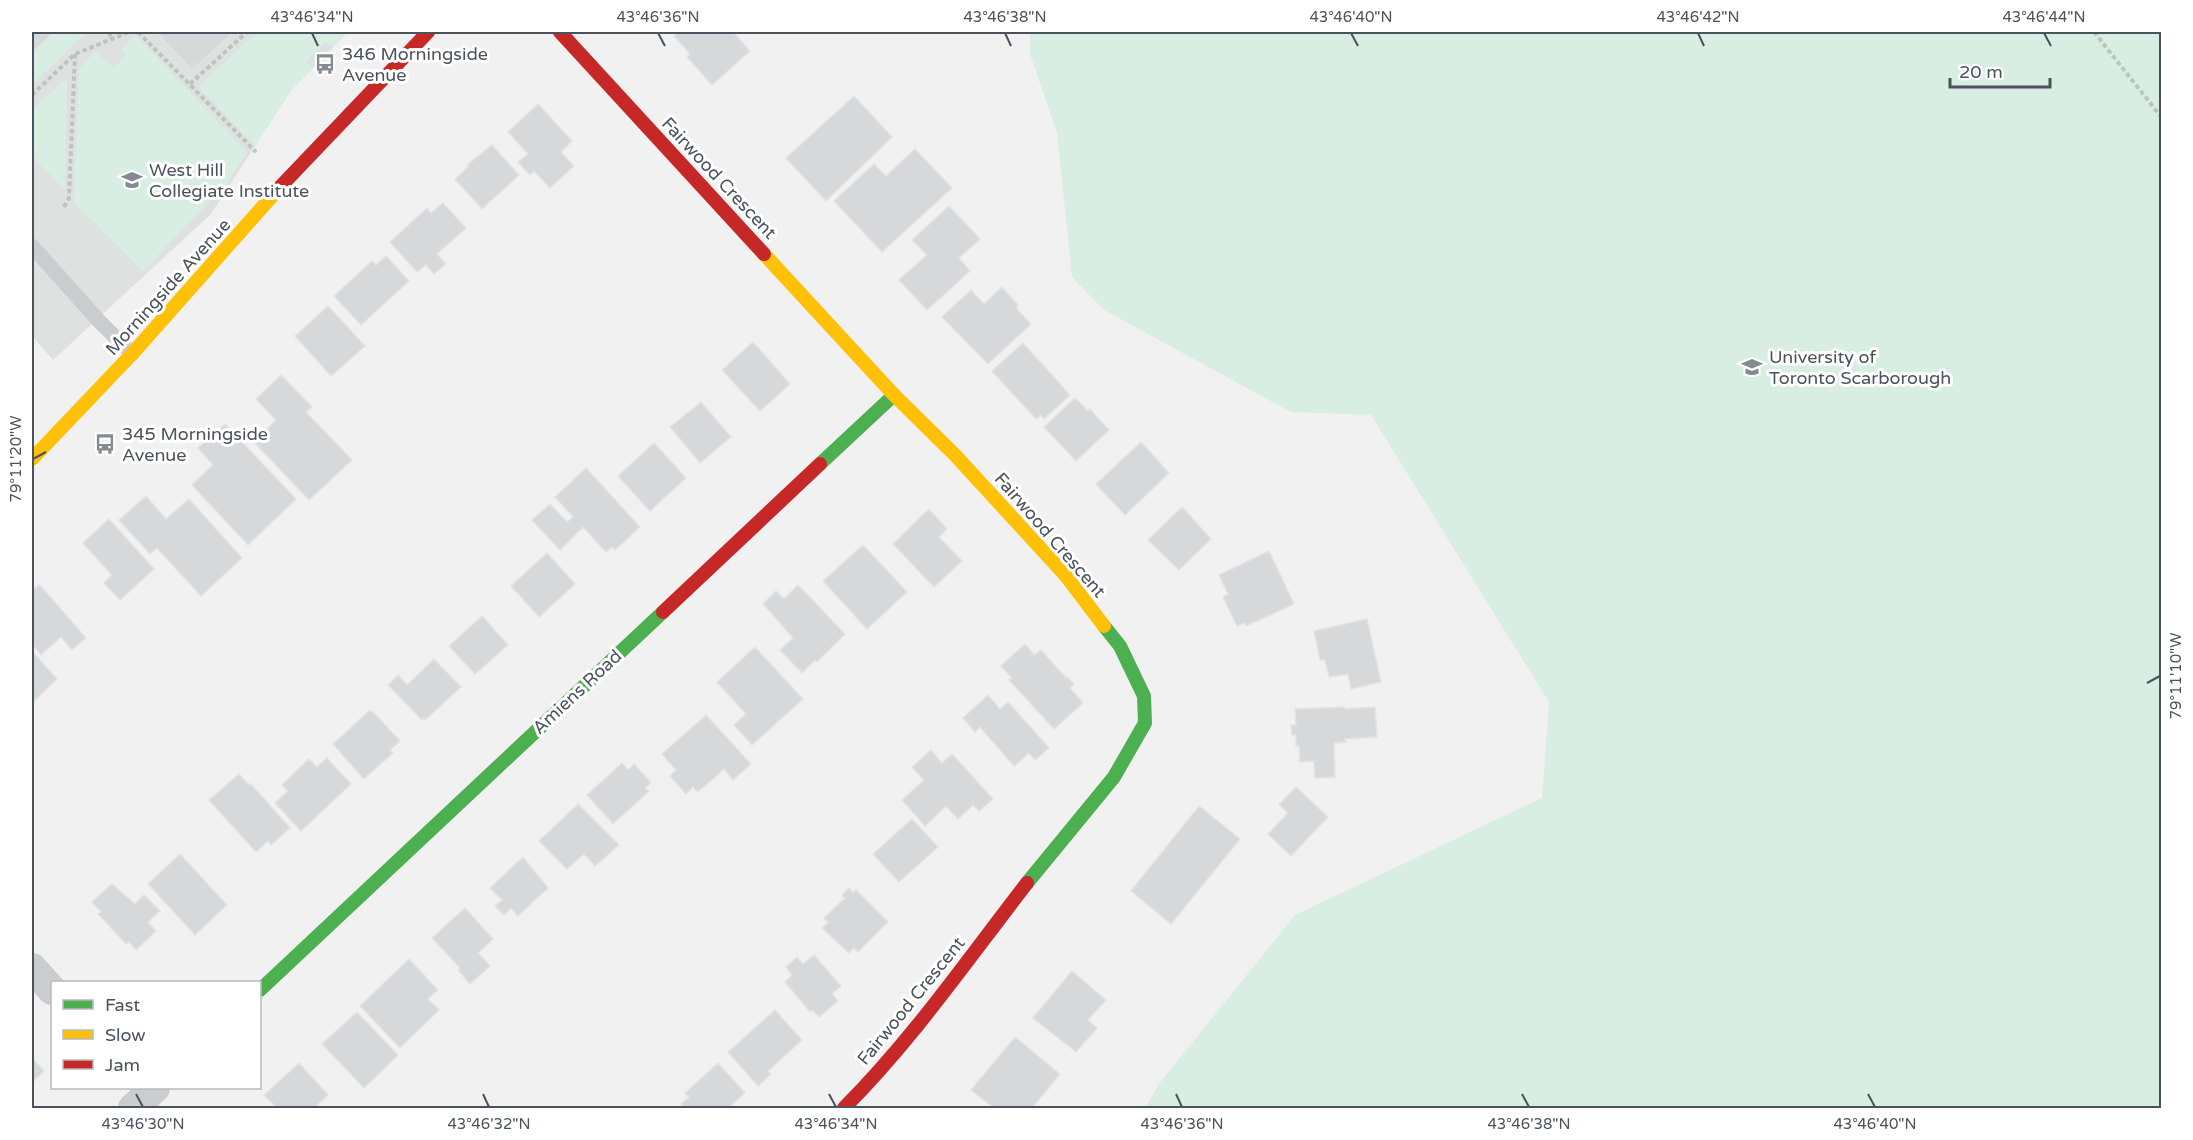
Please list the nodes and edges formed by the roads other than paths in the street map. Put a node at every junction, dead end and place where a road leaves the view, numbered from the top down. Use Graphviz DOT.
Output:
graph roads {
  1 [pos="428,32"];
  2 [pos="560,32"];
  3 [pos="32,246"];
  4 [pos="132,354"];
  5 [pos="894,395"];
  6 [pos="32,459"];
  7 [pos="32,968"];
  8 [pos="51,989"];
  9 [pos="261,989"];
  10 [pos="844,1108"];
  1 -- 4 [label="street, Morningside Avenue"];
  2 -- 5 [label="street, Fairwood Crescent"];
  3 -- 4 [label="lane"];
  4 -- 6 [label="street, Morningside Avenue"];
  5 -- 9 [label="street, Amiens Road"];
  5 -- 10 [label="street, Fairwood Crescent"];
  7 -- 8 [label="street"];
}
